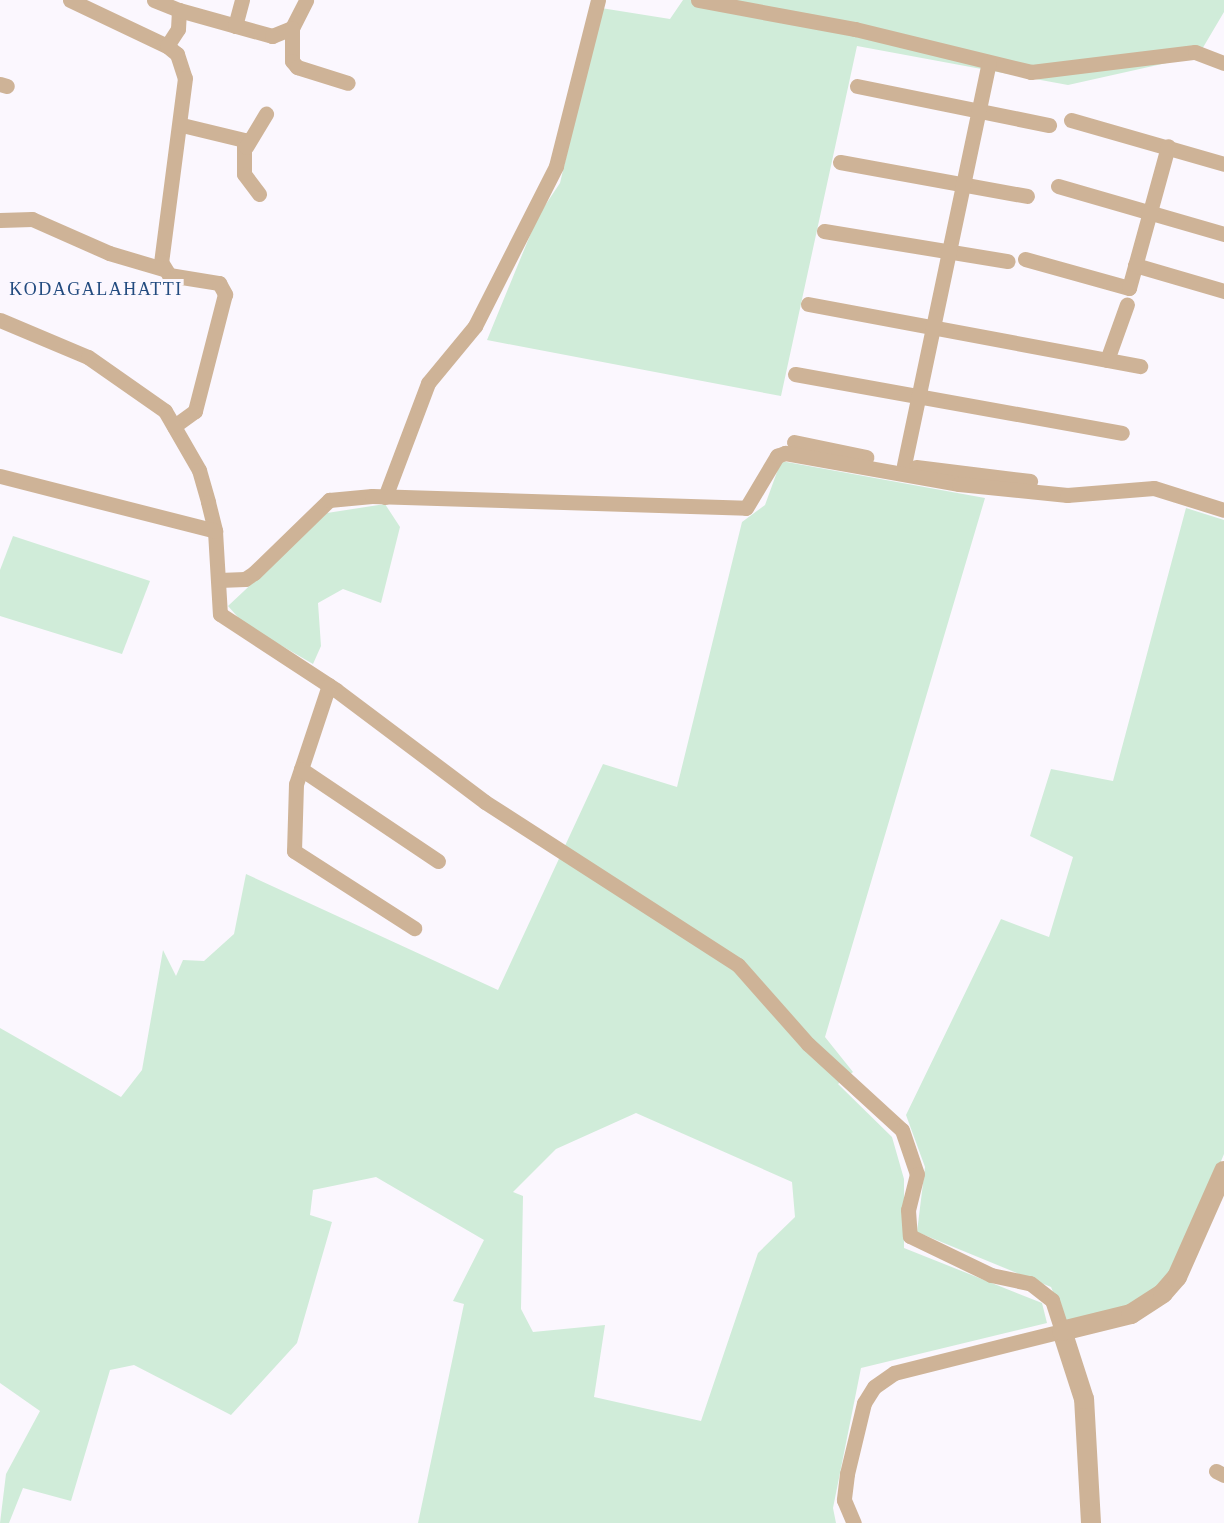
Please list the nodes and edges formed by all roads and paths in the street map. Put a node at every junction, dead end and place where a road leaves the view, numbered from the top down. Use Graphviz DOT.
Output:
graph roads {
  1 [pos="70,0"];
  2 [pos="154,0"];
  3 [pos="242,0"];
  4 [pos="306,0"];
  5 [pos="598,0"];
  6 [pos="698,0"];
  7 [pos="179,10"];
  8 [pos="235,26"];
  9 [pos="292,28"];
  10 [pos="167,46"];
  11 [pos="989,63"];
  12 [pos="1224,63"];
  13 [pos="348,83"];
  14 [pos="857,87"];
  15 [pos="979,110"];
  16 [pos="266,114"];
  17 [pos="1071,120"];
  18 [pos="182,125"];
  19 [pos="1049,125"];
  20 [pos="1168,146"];
  21 [pos="246,147"];
  22 [pos="840,162"];
  23 [pos="1224,164"];
  24 [pos="1058,186"];
  25 [pos="963,187"];
  26 [pos="259,194"];
  27 [pos="1027,196"];
  28 [pos="1150,213"];
  29 [pos="0,219"];
  30 [pos="824,231"];
  31 [pos="1224,234"];
  32 [pos="949,252"];
  33 [pos="1025,259"];
  34 [pos="1008,261"];
  35 [pos="1135,265"];
  36 [pos="163,269"];
  37 [pos="1224,291"];
  38 [pos="808,303"];
  39 [pos="1127,304"];
  40 [pos="0,320"];
  41 [pos="933,329"];
  42 [pos="1107,360"];
  43 [pos="1140,366"];
  44 [pos="795,374"];
  45 [pos="919,397"];
  46 [pos="174,426"];
  47 [pos="1122,433"];
  48 [pos="794,442"];
  49 [pos="904,465"];
  50 [pos="0,476"];
  51 [pos="1038,482"];
  52 [pos="385,497"];
  53 [pos="1224,510"];
  54 [pos="215,531"];
  55 [pos="219,580"];
  56 [pos="329,685"];
  57 [pos="301,769"];
  58 [pos="438,861"];
  59 [pos="414,927"];
  60 [pos="1224,1171"];
  61 [pos="1062,1331"];
  62 [pos="854,1523"];
  63 [pos="1091,1523"];
  1 -- 10 [label="street"];
  2 -- 7 [label="street"];
  3 -- 8 [label="street"];
  4 -- 9 [label="street"];
  5 -- 52 [label="street"];
  6 -- 11 [label="street"];
  7 -- 8 [label="street"];
  7 -- 10 [label="street"];
  8 -- 9 [label="street"];
  9 -- 13 [label="street"];
  10 -- 18 [label="street"];
  11 -- 12 [label="street"];
  11 -- 15 [label="street"];
  14 -- 15 [label="street"];
  15 -- 19 [label="street"];
  15 -- 25 [label="street"];
  16 -- 21 [label="street"];
  17 -- 20 [label="street"];
  18 -- 21 [label="street"];
  18 -- 36 [label="street"];
  20 -- 23 [label="street"];
  20 -- 28 [label="street"];
  21 -- 26 [label="street"];
  22 -- 25 [label="street"];
  24 -- 28 [label="street"];
  25 -- 27 [label="street"];
  25 -- 32 [label="street"];
  28 -- 31 [label="street"];
  28 -- 35 [label="street"];
  29 -- 36 [label="street"];
  30 -- 32 [label="street"];
  32 -- 34 [label="street"];
  32 -- 41 [label="street"];
  33 -- 35 [label="street"];
  35 -- 37 [label="street"];
  36 -- 46 [label="street"];
  38 -- 41 [label="street"];
  39 -- 42 [label="street"];
  40 -- 46 [label="street"];
  41 -- 42 [label="street"];
  41 -- 45 [label="street"];
  42 -- 43 [label="street"];
  44 -- 45 [label="street"];
  45 -- 47 [label="street"];
  45 -- 49 [label="street"];
  46 -- 54 [label="street"];
  48 -- 49 [label="street"];
  49 -- 51 [label="street"];
  50 -- 54 [label="street"];
  52 -- 53 [label="street"];
  52 -- 55 [label="street"];
  54 -- 55 [label="street"];
  55 -- 56 [label="street"];
  56 -- 57 [label="street"];
  56 -- 61 [label="street"];
  57 -- 58 [label="street"];
  57 -- 59 [label="street"];
  60 -- 61 [label="street"];
  61 -- 62 [label="street"];
  61 -- 63 [label="street"];
}
